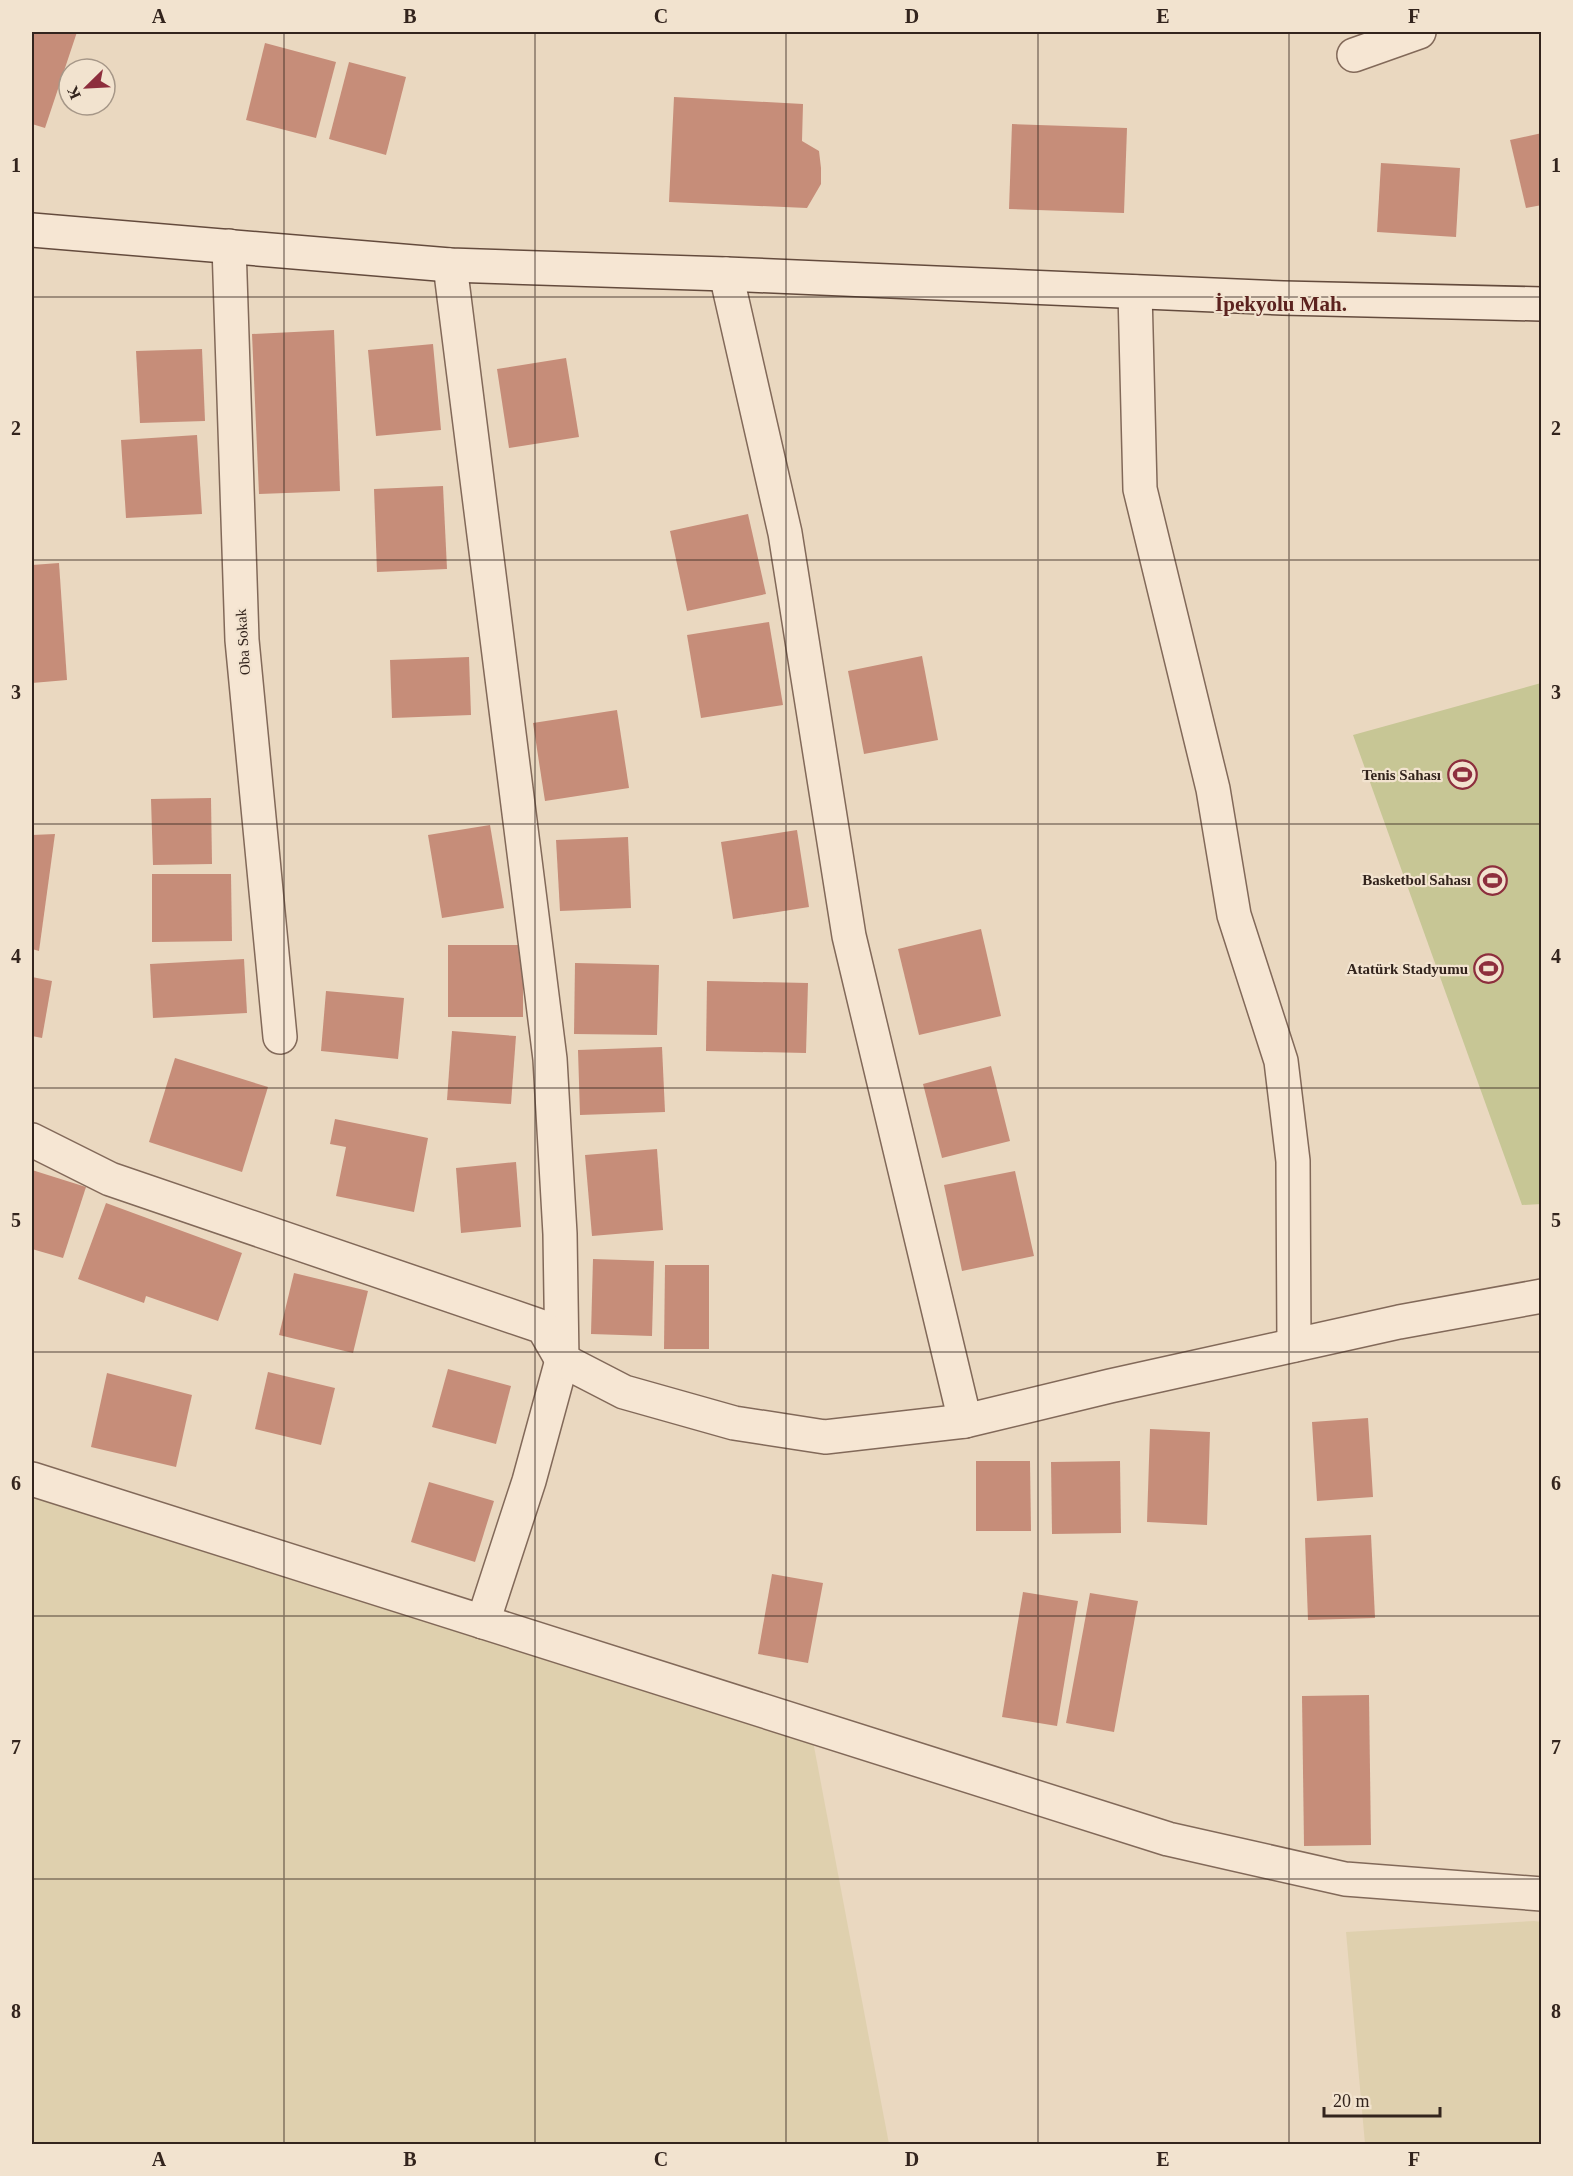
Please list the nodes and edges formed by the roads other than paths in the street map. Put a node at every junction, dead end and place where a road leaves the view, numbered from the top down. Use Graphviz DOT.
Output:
graph roads {
  1 [pos="1419,32"];
  2 [pos="1354,55"];
  3 [pos="32,230"];
  4 [pos="229,246"];
  5 [pos="450,265"];
  6 [pos="726,274"];
  7 [pos="1136,292"];
  8 [pos="1283,298"];
  9 [pos="1542,304"];
  10 [pos="1542,316"];
  11 [pos="280,1036"];
  12 [pos="32,1140"];
  13 [pos="1542,1296"];
  14 [pos="1294,1345"];
  15 [pos="562,1360"];
  16 [pos="965,1421"];
  17 [pos="32,1479"];
  18 [pos="483,1622"];
  19 [pos="1542,1894"];
  1 -- 2 [label="street"];
  3 -- 4 [label="street"];
  4 -- 5 [label="street"];
  4 -- 11 [label="street, Oba Sokak"];
  5 -- 6 [label="street"];
  5 -- 15 [label="street"];
  6 -- 7 [label="street"];
  6 -- 16 [label="street"];
  7 -- 8 [label="street"];
  7 -- 14 [label="street"];
  8 -- 9 [label="street"];
  8 -- 10 [label="street"];
  12 -- 15 [label="street"];
  13 -- 14 [label="street"];
  14 -- 16 [label="street"];
  15 -- 16 [label="street"];
  15 -- 18 [label="street"];
  17 -- 18 [label="street"];
  18 -- 19 [label="street"];
}
